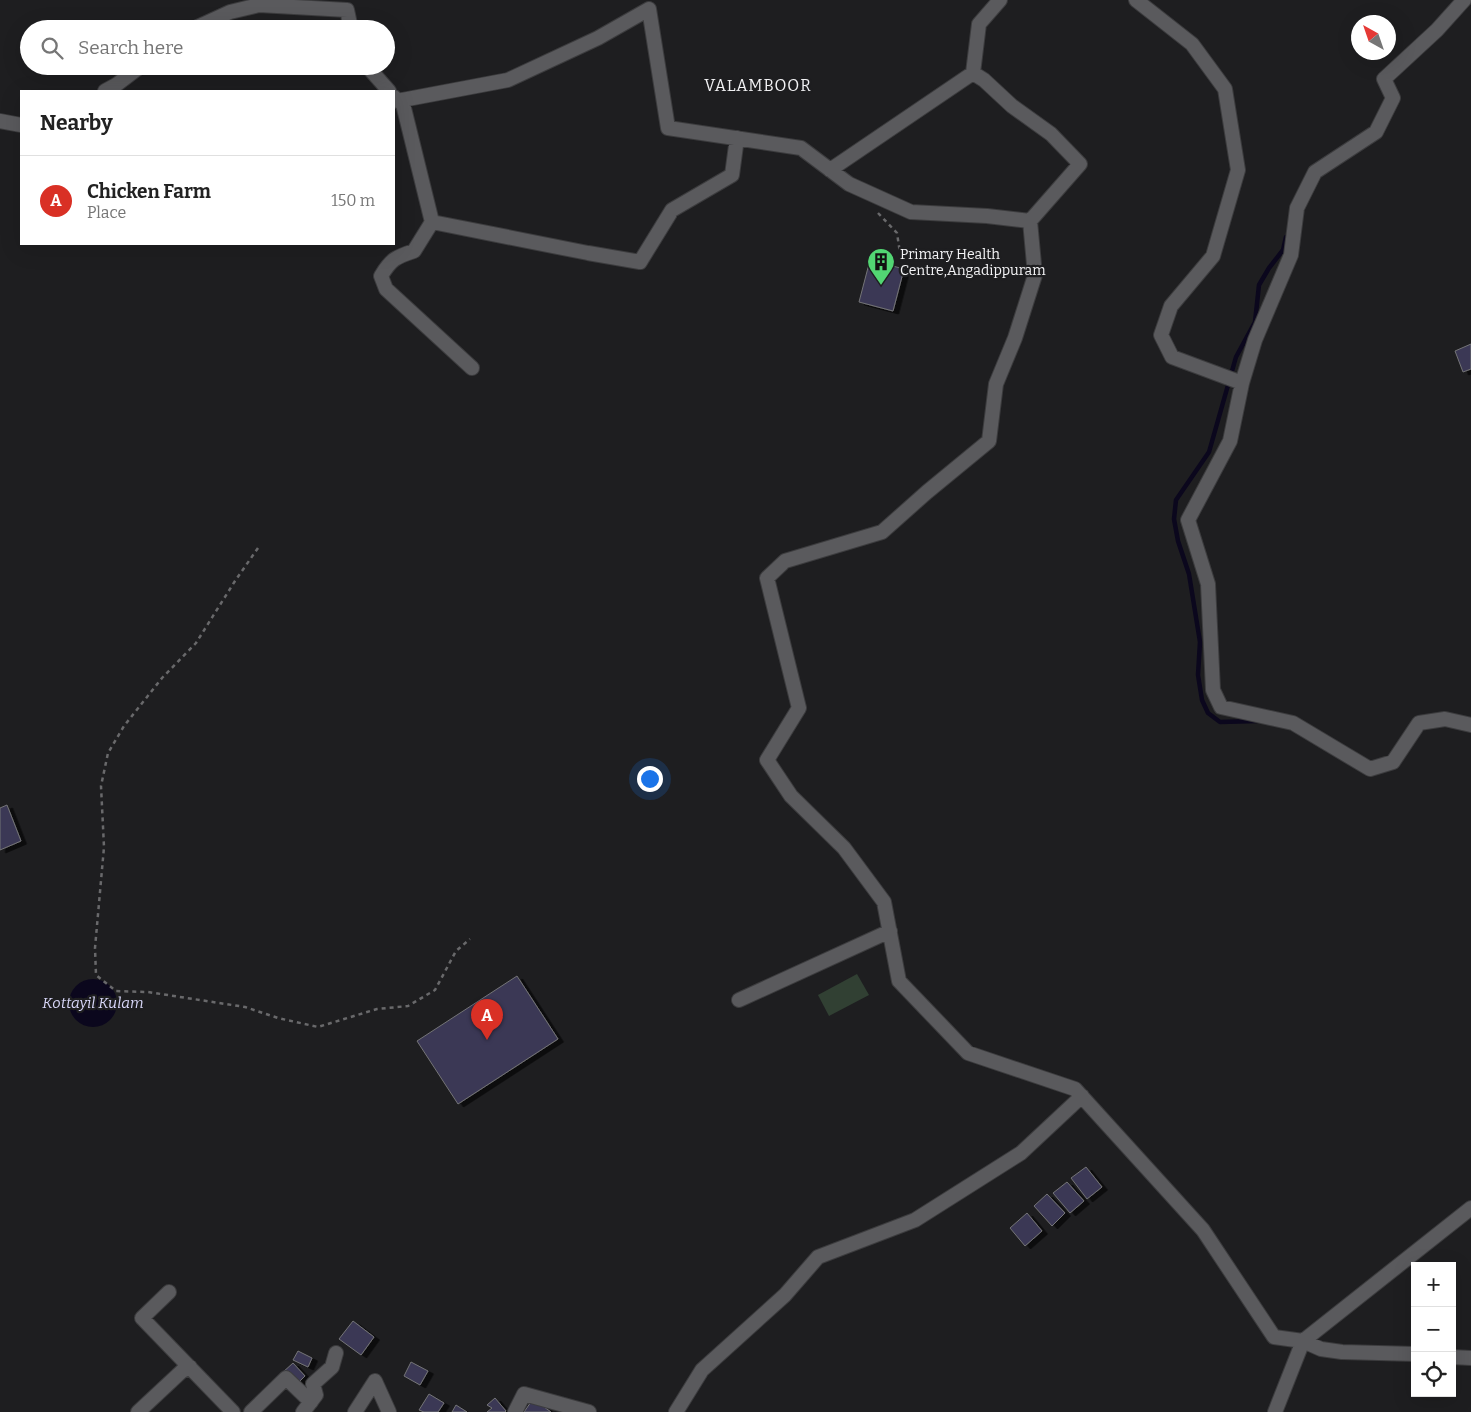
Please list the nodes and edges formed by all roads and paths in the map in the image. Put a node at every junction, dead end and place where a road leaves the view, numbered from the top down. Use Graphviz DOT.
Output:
graph roads {
  1 [pos="1000,0"];
  2 [pos="1136,0"];
  3 [pos="1464,0"];
  4 [pos="348,5"];
  5 [pos="649,5"];
  6 [pos="213,20"];
  7 [pos="350,20"];
  8 [pos="973,73"];
  9 [pos="129,75"];
  10 [pos="375,75"];
  11 [pos="107,90"];
  12 [pos="388,90"];
  13 [pos="398,98"];
  14 [pos="0,121"];
  15 [pos="20,125"];
  16 [pos="738,138"];
  17 [pos="830,170"];
  18 [pos="878,213"];
  19 [pos="1030,221"];
  20 [pos="432,222"];
  21 [pos="900,253"];
  22 [pos="472,368"];
  23 [pos="1242,382"];
  24 [pos="258,548"];
  25 [pos="1471,725"];
  26 [pos="890,931"];
  27 [pos="470,938"];
  28 [pos="739,1000"];
  29 [pos="1082,1096"];
  30 [pos="1471,1208"];
  31 [pos="169,1292"];
  32 [pos="1303,1341"];
  33 [pos="336,1353"];
  34 [pos="1411,1354"];
  35 [pos="1456,1357"];
  36 [pos="1471,1358"];
  37 [pos="190,1367"];
  38 [pos="307,1407"];
  39 [pos="138,1412"];
  40 [pos="233,1412"];
  41 [pos="251,1412"];
  42 [pos="355,1412"];
  43 [pos="390,1412"];
  44 [pos="515,1412"];
  45 [pos="589,1412"];
  46 [pos="676,1412"];
  47 [pos="1274,1412"];
  1 -- 8 [label="street"];
  2 -- 23 [label="street"];
  3 -- 23 [label="street"];
  4 -- 6 [label="street"];
  4 -- 7 [label="street"];
  5 -- 13 [label="street"];
  5 -- 16 [label="street"];
  8 -- 17 [label="street"];
  8 -- 19 [label="street"];
  9 -- 11 [label="street"];
  10 -- 12 [label="street"];
  13 -- 20 [label="street"];
  14 -- 15 [label="street"];
  16 -- 17 [label="street"];
  16 -- 20 [label="street"];
  17 -- 19 [label="street"];
  18 -- 21 [label="path"];
  19 -- 26 [label="street"];
  20 -- 22 [label="street"];
  23 -- 25 [label="street"];
  24 -- 27 [label="path"];
  26 -- 28 [label="street"];
  26 -- 29 [label="street"];
  29 -- 32 [label="street"];
  29 -- 46 [label="street"];
  30 -- 32 [label="street"];
  31 -- 37 [label="street"];
  32 -- 34 [label="street"];
  32 -- 47 [label="street"];
  33 -- 38 [label="street"];
  35 -- 36 [label="street"];
  37 -- 39 [label="street"];
  37 -- 40 [label="street"];
  38 -- 41 [label="street"];
  42 -- 43 [label="street"];
  44 -- 45 [label="street"];
}
